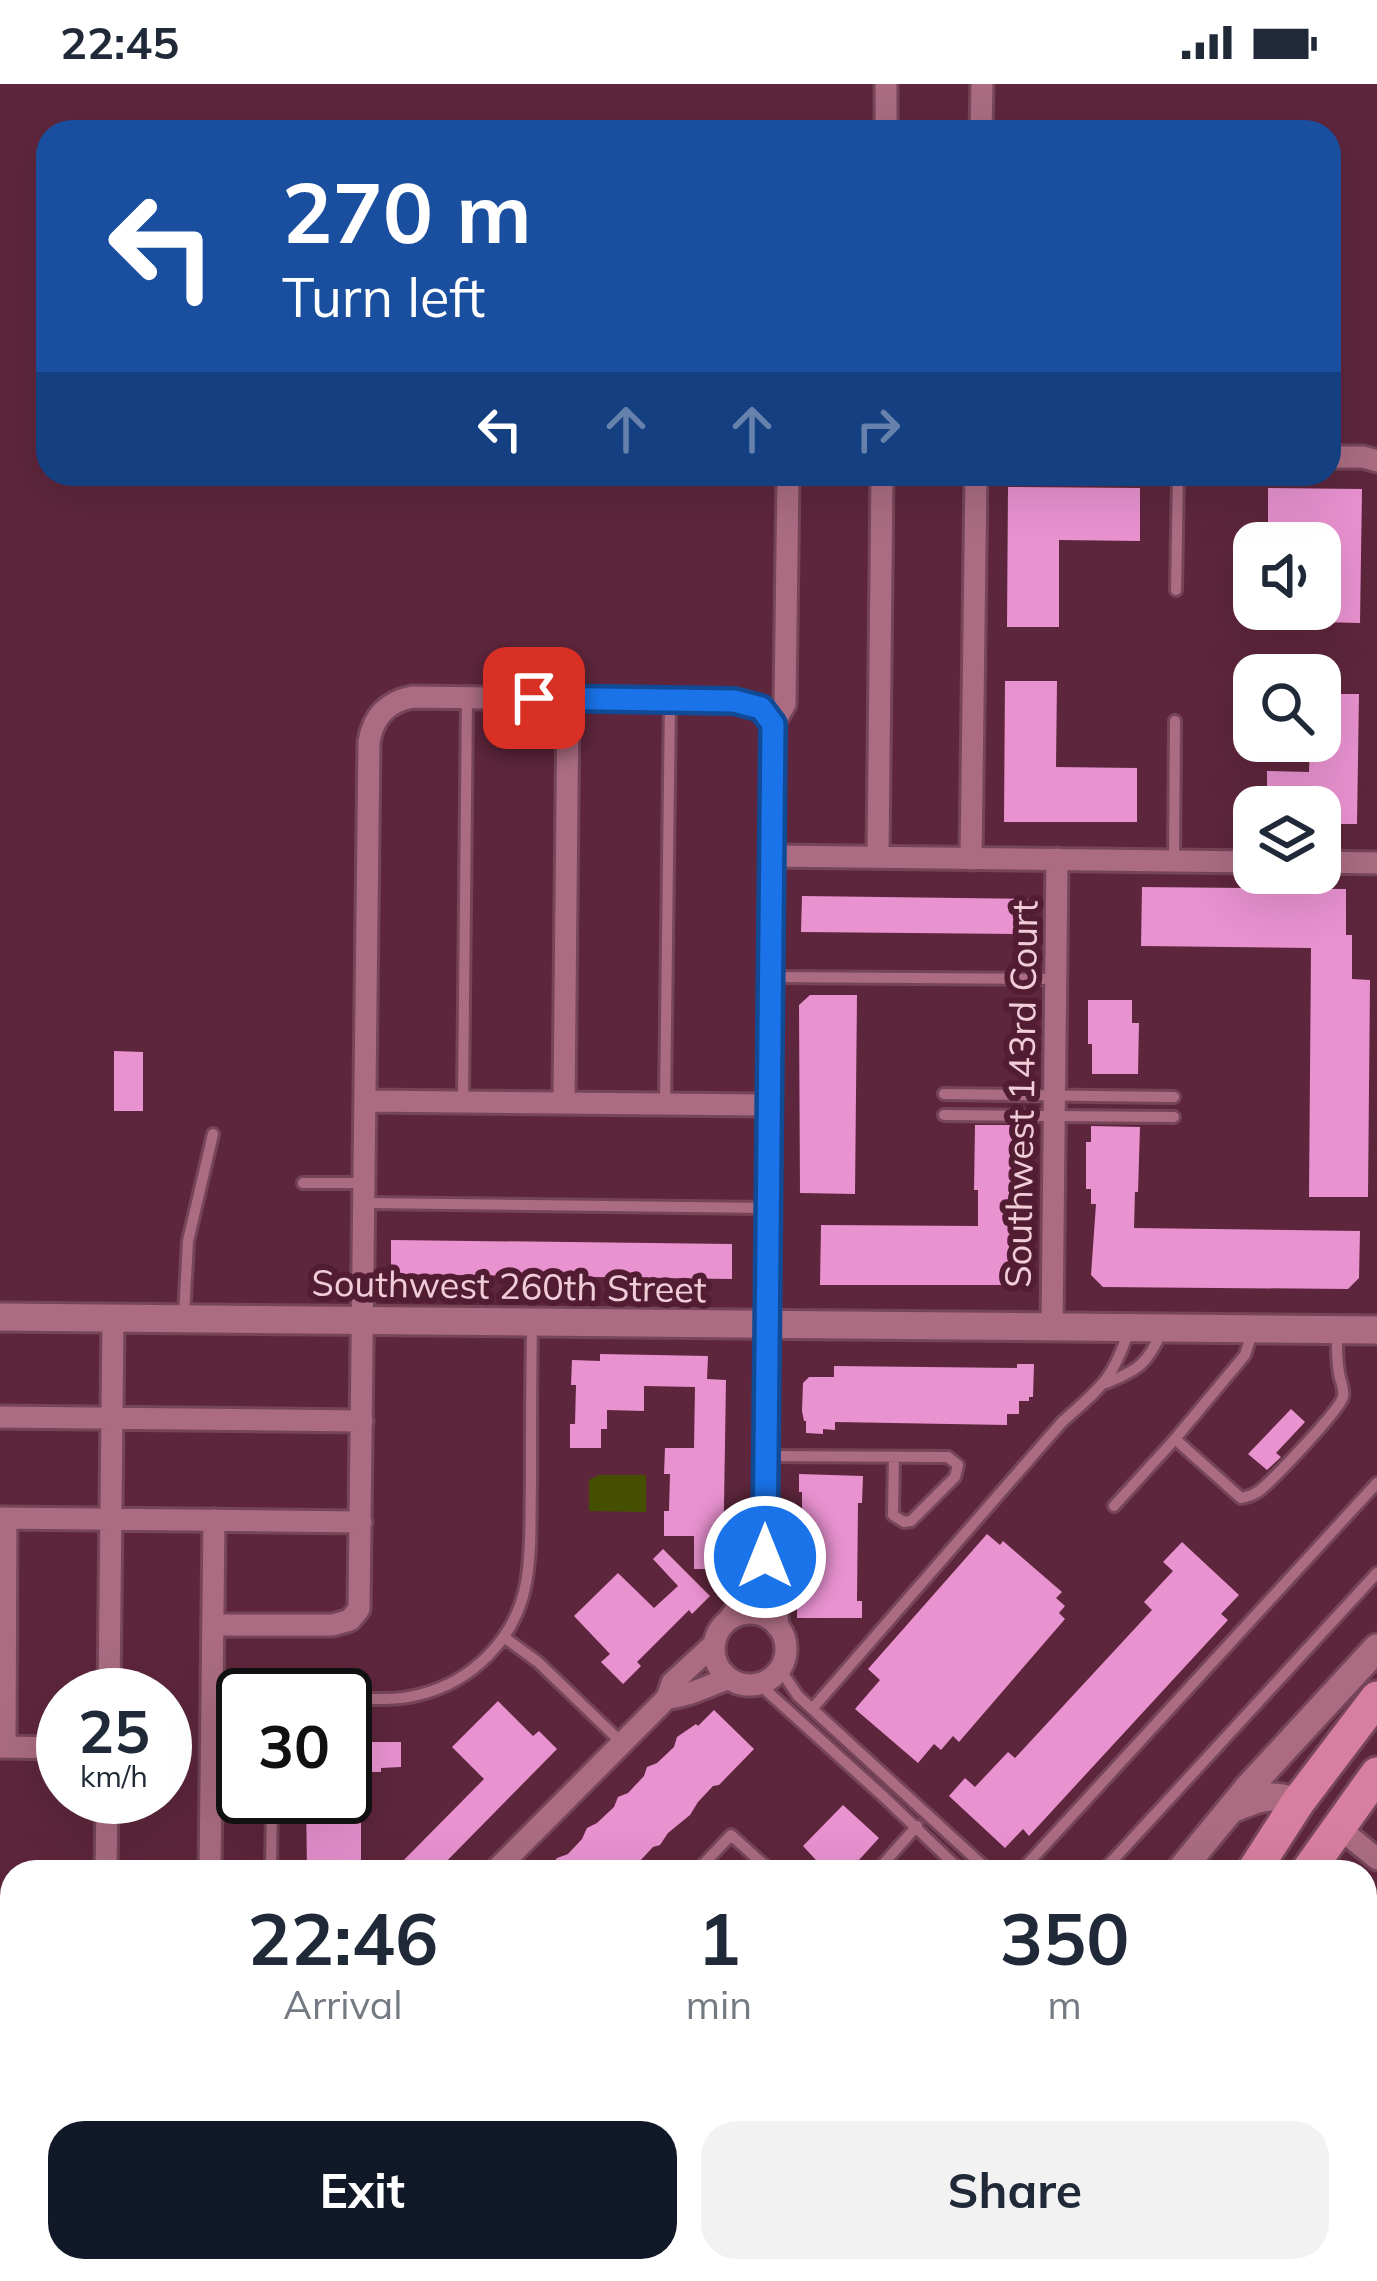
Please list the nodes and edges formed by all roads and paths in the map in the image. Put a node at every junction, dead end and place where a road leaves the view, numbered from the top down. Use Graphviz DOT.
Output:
graph roads {
  1 [pos="886,84"];
  2 [pos="982,84"];
  3 [pos="886,120"];
  4 [pos="981,120"];
  5 [pos="1341,457"];
  6 [pos="1377,461"];
  7 [pos="788,486"];
  8 [pos="882,486"];
  9 [pos="976,486"];
  10 [pos="1178,486"];
  11 [pos="1176,590"];
  12 [pos="467,698"];
  13 [pos="568,699"];
  14 [pos="670,700"];
  15 [pos="1175,721"];
  16 [pos="773,724"];
  17 [pos="772,856"];
  18 [pos="878,857"];
  19 [pos="971,859"];
  20 [pos="1057,860"];
  21 [pos="1174,861"];
  22 [pos="1233,862"];
  23 [pos="1341,862"];
  24 [pos="1377,863"];
  25 [pos="770,976"];
  26 [pos="1056,979"];
  27 [pos="944,1094"];
  28 [pos="1174,1097"];
  29 [pos="365,1101"];
  30 [pos="463,1102"];
  31 [pos="563,1103"];
  32 [pos="665,1104"];
  33 [pos="769,1106"];
  34 [pos="1055,1106"];
  35 [pos="944,1114"];
  36 [pos="1174,1117"];
  37 [pos="213,1134"];
  38 [pos="303,1183"];
  39 [pos="365,1193"];
  40 [pos="768,1208"];
  41 [pos="0,1317"];
  42 [pos="113,1318"];
  43 [pos="184,1318"];
  44 [pos="363,1321"];
  45 [pos="532,1322"];
  46 [pos="766,1325"];
  47 [pos="1052,1329"];
  48 [pos="1129,1330"];
  49 [pos="1162,1330"];
  50 [pos="1253,1330"];
  51 [pos="1337,1330"];
  52 [pos="1375,1333"];
  53 [pos="1106,1383"];
  54 [pos="0,1418"];
  55 [pos="112,1419"];
  56 [pos="362,1421"];
  57 [pos="1175,1439"];
  58 [pos="765,1456"];
  59 [pos="894,1457"];
  60 [pos="1377,1483"];
  61 [pos="1114,1506"];
  62 [pos="3,1518"];
  63 [pos="110,1520"];
  64 [pos="214,1520"];
  65 [pos="361,1522"];
  66 [pos="765,1557"];
  67 [pos="1377,1573"];
  68 [pos="730,1619"];
  69 [pos="213,1625"];
  70 [pos="778,1627"];
  71 [pos="505,1638"];
  72 [pos="713,1645"];
  73 [pos="3,1647"];
  74 [pos="1377,1648"];
  75 [pos="109,1668"];
  76 [pos="781,1669"];
  77 [pos="728,1679"];
  78 [pos="759,1684"];
  79 [pos="372,1698"];
  80 [pos="667,1698"];
  81 [pos="1377,1698"];
  82 [pos="812,1709"];
  83 [pos="622,1743"];
  84 [pos="2,1747"];
  85 [pos="36,1748"];
  86 [pos="1377,1774"];
  87 [pos="1298,1802"];
  88 [pos="1234,1808"];
  89 [pos="927,1815"];
  90 [pos="107,1824"];
  91 [pos="272,1824"];
  92 [pos="1338,1827"];
  93 [pos="916,1828"];
  94 [pos="1377,1859"];
  95 [pos="106,1860"];
  96 [pos="210,1860"];
  97 [pos="271,1860"];
  98 [pos="506,1860"];
  99 [pos="707,1860"];
  100 [pos="759,1860"];
  101 [pos="887,1860"];
  102 [pos="949,1860"];
  103 [pos="977,1860"];
  104 [pos="1031,1860"];
  105 [pos="1113,1860"];
  106 [pos="1188,1860"];
  107 [pos="1260,1860"];
  108 [pos="1315,1860"];
  1 -- 3 [label="street"];
  2 -- 4 [label="street"];
  5 -- 6 [label="street"];
  7 -- 16 [label="street"];
  8 -- 18 [label="street"];
  9 -- 19 [label="street"];
  10 -- 11 [label="lane"];
  12 -- 13 [label="street"];
  12 -- 29 [label="street"];
  12 -- 30 [label="lane"];
  13 -- 14 [label="street"];
  13 -- 31 [label="street"];
  14 -- 16 [label="street"];
  14 -- 32 [label="lane"];
  15 -- 21 [label="lane"];
  16 -- 17 [label="street"];
  17 -- 18 [label="street"];
  17 -- 25 [label="street"];
  18 -- 19 [label="street"];
  19 -- 20 [label="street"];
  20 -- 21 [label="street"];
  20 -- 26 [label="street, Southwest 143rd Court"];
  21 -- 22 [label="street"];
  23 -- 24 [label="street"];
  25 -- 26 [label="lane"];
  25 -- 33 [label="street"];
  26 -- 34 [label="street, Southwest 143rd Court"];
  27 -- 34 [label="lane"];
  28 -- 34 [label="lane"];
  29 -- 30 [label="street"];
  29 -- 39 [label="street"];
  30 -- 31 [label="street"];
  31 -- 32 [label="street"];
  32 -- 33 [label="street"];
  33 -- 40 [label="street"];
  34 -- 35 [label="lane"];
  34 -- 36 [label="lane"];
  34 -- 47 [label="street, Southwest 143rd Court"];
  37 -- 43 [label="lane"];
  38 -- 39 [label="lane"];
  39 -- 40 [label="lane"];
  39 -- 44 [label="street"];
  40 -- 46 [label="street"];
  41 -- 42 [label="street, Southwest 260th Street"];
  42 -- 43 [label="street, Southwest 260th Street"];
  42 -- 55 [label="street"];
  43 -- 44 [label="street, Southwest 260th Street"];
  44 -- 45 [label="street, Southwest 260th Street"];
  44 -- 56 [label="street"];
  45 -- 46 [label="street, Southwest 260th Street"];
  45 -- 71 [label="lane"];
  46 -- 47 [label="street, Southwest 260th Street"];
  46 -- 58 [label="street"];
  47 -- 48 [label="street, Southwest 260th Street"];
  48 -- 49 [label="street, Southwest 260th Street"];
  48 -- 53 [label="lane"];
  49 -- 50 [label="street, Southwest 260th Street"];
  49 -- 53 [label="lane"];
  50 -- 51 [label="street, Southwest 260th Street"];
  50 -- 57 [label="lane"];
  51 -- 52 [label="street, Southwest 260th Street"];
  51 -- 57 [label="lane"];
  53 -- 82 [label="lane"];
  54 -- 55 [label="street"];
  55 -- 56 [label="street"];
  55 -- 63 [label="street"];
  56 -- 65 [label="street"];
  57 -- 61 [label="lane"];
  58 -- 59 [label="lane"];
  58 -- 66 [label="street"];
  59 -- 59 [label="lane"];
  60 -- 104 [label="lane"];
  62 -- 63 [label="street"];
  62 -- 73 [label="street"];
  63 -- 64 [label="street"];
  63 -- 75 [label="street"];
  64 -- 65 [label="street"];
  64 -- 69 [label="street"];
  65 -- 69 [label="street"];
  66 -- 68 [label="street"];
  66 -- 70 [label="street"];
  67 -- 105 [label="lane"];
  68 -- 70 [label="street"];
  68 -- 72 [label="street"];
  69 -- 96 [label="street"];
  70 -- 76 [label="street"];
  71 -- 79 [label="lane"];
  71 -- 83 [label="lane"];
  72 -- 77 [label="street"];
  72 -- 80 [label="street"];
  73 -- 84 [label="street"];
  74 -- 88 [label="street"];
  76 -- 78 [label="street"];
  76 -- 82 [label="lane"];
  77 -- 78 [label="street"];
  77 -- 80 [label="street"];
  78 -- 93 [label="lane"];
  80 -- 83 [label="street"];
  81 -- 87 [label="highway"];
  82 -- 89 [label="lane"];
  83 -- 98 [label="street"];
  84 -- 85 [label="street"];
  86 -- 92 [label="highway"];
  87 -- 88 [label="street"];
  87 -- 92 [label="highway"];
  87 -- 107 [label="highway"];
  88 -- 106 [label="street"];
  89 -- 93 [label="lane"];
  89 -- 103 [label="lane"];
  90 -- 95 [label="street"];
  91 -- 97 [label="lane"];
  92 -- 94 [label="street"];
  92 -- 108 [label="highway"];
  93 -- 101 [label="lane"];
  93 -- 102 [label="lane"];
  99 -- 100 [label="lane"];
}
